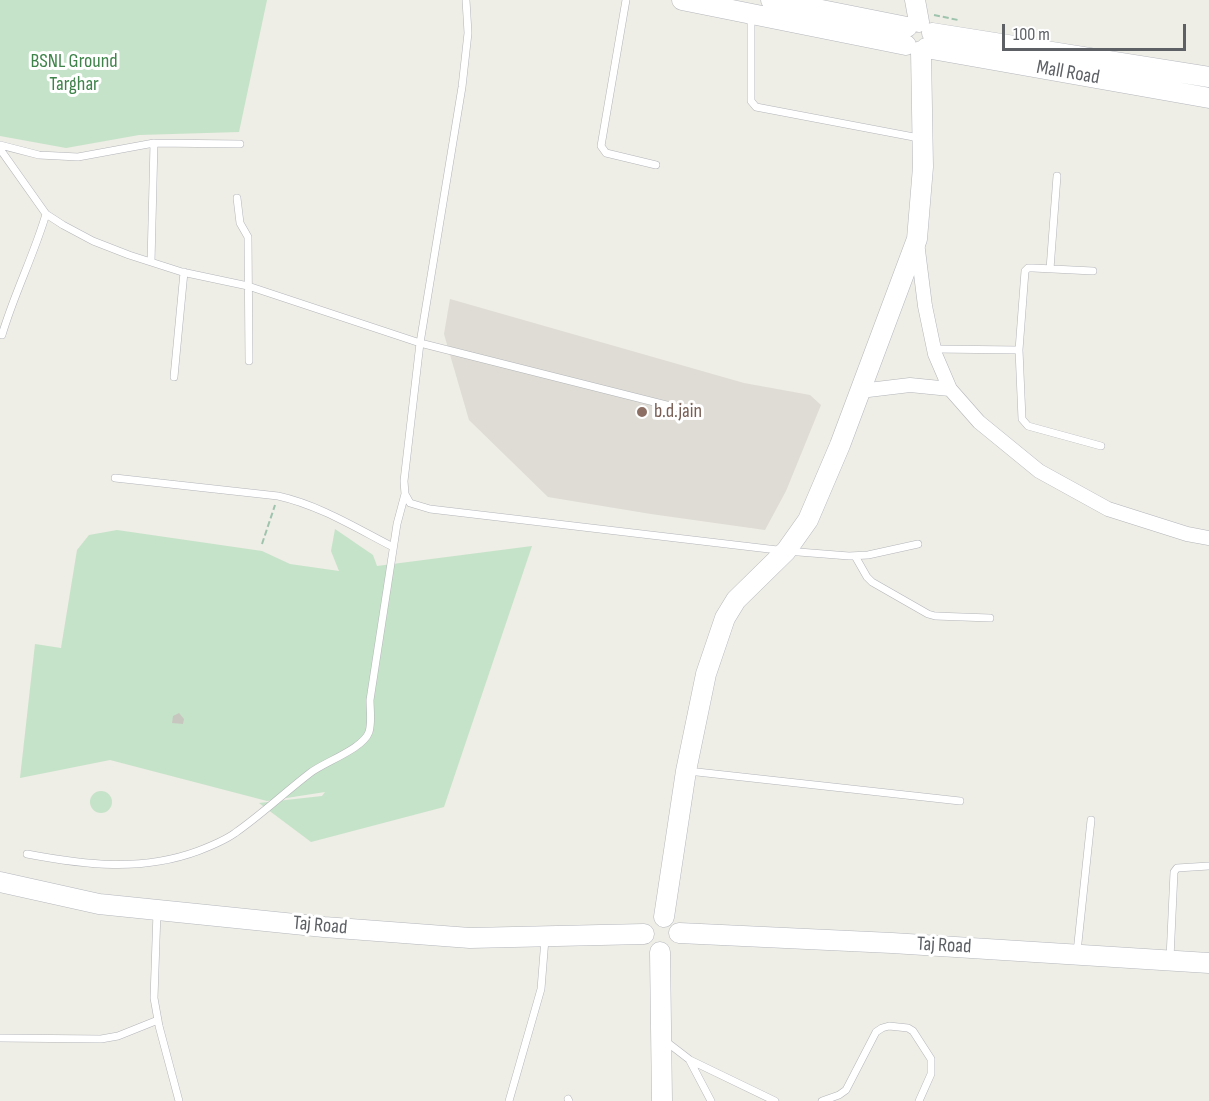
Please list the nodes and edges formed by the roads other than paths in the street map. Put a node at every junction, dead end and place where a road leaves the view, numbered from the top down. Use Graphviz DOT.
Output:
graph roads {
  1 [pos="466,0"];
  2 [pos="626,0"];
  3 [pos="682,0"];
  4 [pos="771,0"];
  5 [pos="915,0"];
  6 [pos="752,14"];
  7 [pos="919,38"];
  8 [pos="1209,77"];
  9 [pos="1209,98"];
  10 [pos="923,139"];
  11 [pos="154,143"];
  12 [pos="240,144"];
  13 [pos="0,147"];
  14 [pos="656,165"];
  15 [pos="1057,176"];
  16 [pos="237,198"];
  17 [pos="46,214"];
  18 [pos="917,239"];
  19 [pos="151,262"];
  20 [pos="1050,269"];
  21 [pos="1093,271"];
  22 [pos="184,272"];
  23 [pos="248,285"];
  24 [pos="2,335"];
  25 [pos="420,343"];
  26 [pos="934,349"];
  27 [pos="1019,350"];
  28 [pos="249,361"];
  29 [pos="174,377"];
  30 [pos="950,388"];
  31 [pos="860,391"];
  32 [pos="690,411"];
  33 [pos="1101,446"];
  34 [pos="115,478"];
  35 [pos="405,494"];
  36 [pos="1209,538"];
  37 [pos="918,544"];
  38 [pos="393,547"];
  39 [pos="786,551"];
  40 [pos="855,556"];
  41 [pos="990,618"];
  42 [pos="686,771"];
  43 [pos="960,801"];
  44 [pos="1091,820"];
  45 [pos="27,854"];
  46 [pos="1209,866"];
  47 [pos="0,882"];
  48 [pos="158,910"];
  49 [pos="663,917"];
  50 [pos="679,933"];
  51 [pos="644,934"];
  52 [pos="545,936"];
  53 [pos="660,952"];
  54 [pos="1077,954"];
  55 [pos="1170,960"];
  56 [pos="1209,963"];
  57 [pos="158,1020"];
  58 [pos="0,1038"];
  59 [pos="662,1039"];
  60 [pos="690,1060"];
  61 [pos="179,1101"];
  62 [pos="509,1101"];
  63 [pos="662,1101"];
  64 [pos="711,1101"];
  65 [pos="775,1101"];
  66 [pos="822,1101"];
  67 [pos="919,1101"];
  1 -- 25 [label="lane"];
  2 -- 14 [label="lane"];
  3 -- 6 [label="main road, Mall Road"];
  4 -- 7 [label="main road, Mall Road"];
  5 -- 7 [label="main road"];
  6 -- 7 [label="main road, Mall Road"];
  6 -- 10 [label="lane"];
  7 -- 8 [label="main road, Mall Road"];
  7 -- 9 [label="main road, Mall Road"];
  7 -- 10 [label="main road"];
  10 -- 18 [label="main road"];
  11 -- 12 [label="lane"];
  11 -- 13 [label="lane"];
  11 -- 19 [label="lane"];
  13 -- 17 [label="lane"];
  15 -- 20 [label="lane"];
  16 -- 23 [label="lane"];
  17 -- 19 [label="lane"];
  17 -- 24 [label="lane"];
  18 -- 26 [label="street"];
  18 -- 31 [label="main road"];
  19 -- 22 [label="lane"];
  20 -- 21 [label="lane"];
  20 -- 27 [label="lane"];
  22 -- 23 [label="lane"];
  22 -- 29 [label="lane"];
  23 -- 25 [label="lane"];
  23 -- 28 [label="lane"];
  25 -- 32 [label="lane"];
  25 -- 35 [label="lane"];
  26 -- 27 [label="lane"];
  26 -- 30 [label="street"];
  27 -- 33 [label="lane"];
  30 -- 31 [label="street"];
  30 -- 36 [label="street"];
  31 -- 39 [label="main road"];
  34 -- 38 [label="lane"];
  35 -- 38 [label="lane"];
  35 -- 39 [label="lane"];
  37 -- 40 [label="lane"];
  38 -- 45 [label="lane"];
  39 -- 40 [label="lane"];
  39 -- 42 [label="main road"];
  40 -- 41 [label="lane"];
  42 -- 43 [label="lane"];
  42 -- 49 [label="main road"];
  44 -- 54 [label="lane"];
  46 -- 55 [label="lane"];
  47 -- 48 [label="main road, Taj Road"];
  48 -- 52 [label="main road, Taj Road"];
  48 -- 57 [label="lane"];
  49 -- 50 [label="main road"];
  49 -- 51 [label="main road"];
  50 -- 53 [label="main road"];
  50 -- 54 [label="main road, Taj Road"];
  51 -- 52 [label="main road, Taj Road"];
  51 -- 53 [label="main road"];
  52 -- 62 [label="lane"];
  53 -- 59 [label="main road"];
  54 -- 55 [label="main road, Taj Road"];
  55 -- 56 [label="main road, Taj Road"];
  57 -- 58 [label="lane"];
  57 -- 61 [label="lane"];
  59 -- 60 [label="lane"];
  59 -- 63 [label="main road"];
  60 -- 64 [label="lane"];
  60 -- 65 [label="lane"];
  66 -- 67 [label="lane"];
}
